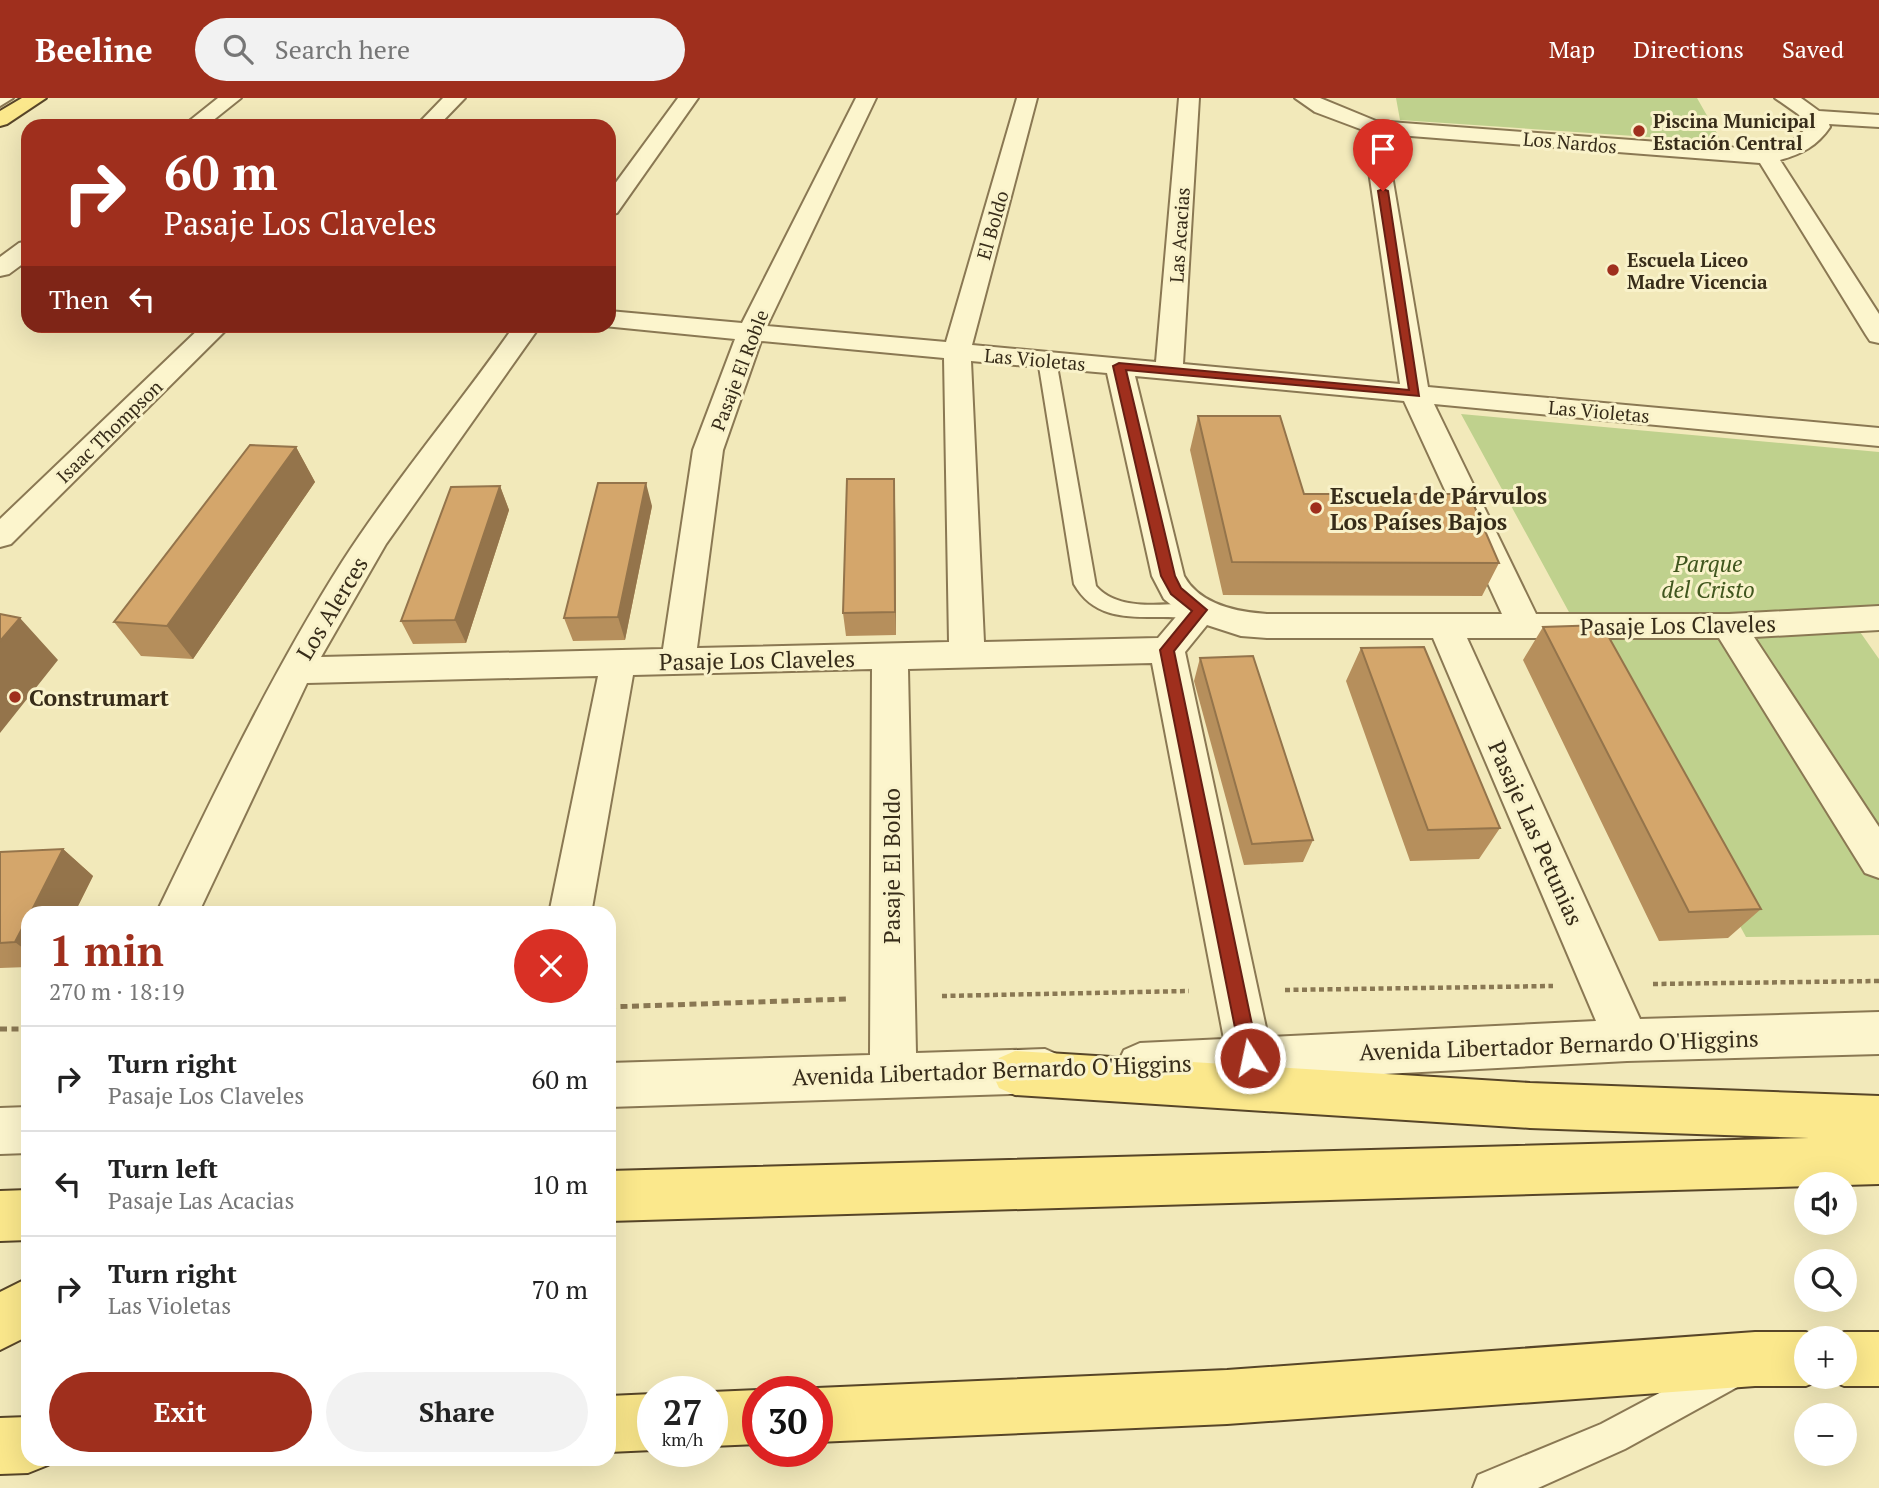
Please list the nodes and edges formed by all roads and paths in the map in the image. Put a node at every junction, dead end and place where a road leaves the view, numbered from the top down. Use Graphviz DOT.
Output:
graph roads {
  1 [pos="7,98"];
  2 [pos="36,98"];
  3 [pos="230,98"];
  4 [pos="455,98"];
  5 [pos="688,98"];
  6 [pos="866,98"];
  7 [pos="1027,98"];
  8 [pos="1189,98"];
  9 [pos="1305,98"];
  10 [pos="1785,98"];
  11 [pos="0,102"];
  12 [pos="1815,117"];
  13 [pos="202,119"];
  14 [pos="433,119"];
  15 [pos="0,120"];
  16 [pos="1879,121"];
  17 [pos="1373,127"];
  18 [pos="1767,158"];
  19 [pos="616,198"];
  20 [pos="19,252"];
  21 [pos="0,269"];
  22 [pos="616,320"];
  23 [pos="751,332"];
  24 [pos="211,333"];
  25 [pos="522,333"];
  26 [pos="1879,335"];
  27 [pos="957,351"];
  28 [pos="1048,360"];
  29 [pos="1119,366"];
  30 [pos="1169,371"];
  31 [pos="1415,394"];
  32 [pos="1879,437"];
  33 [pos="5,527"];
  34 [pos="1200,610"];
  35 [pos="1879,618"];
  36 [pos="1729,626"];
  37 [pos="1445,627"];
  38 [pos="1525,627"];
  39 [pos="1167,650"];
  40 [pos="967,655"];
  41 [pos="890,657"];
  42 [pos="678,662"];
  43 [pos="618,663"];
  44 [pos="296,670"];
  45 [pos="1879,861"];
  46 [pos="181,906"];
  47 [pos="572,906"];
  48 [pos="21,1029"];
  49 [pos="0,1030"];
  50 [pos="1879,1033"];
  51 [pos="1627,1040"];
  52 [pos="1250,1058"];
  53 [pos="1015,1073"];
  54 [pos="892,1076"];
  55 [pos="616,1085"];
  56 [pos="1879,1119"];
  57 [pos="21,1130"];
  58 [pos="0,1131"];
  59 [pos="1879,1160"];
  60 [pos="616,1196"];
  61 [pos="21,1215"];
  62 [pos="0,1216"];
  63 [pos="21,1309"];
  64 [pos="0,1324"];
  65 [pos="1780,1359"];
  66 [pos="1857,1359"];
  67 [pos="1879,1359"];
  68 [pos="833,1414"];
  69 [pos="637,1423"];
  70 [pos="616,1424"];
  71 [pos="21,1445"];
  72 [pos="0,1446"];
  73 [pos="1491,1488"];
  1 -- 11 [label="lane"];
  2 -- 15 [label="main road"];
  3 -- 13 [label="street"];
  4 -- 14 [label="street"];
  5 -- 19 [label="street"];
  6 -- 23 [label="street, Pasaje El Roble"];
  7 -- 27 [label="street, El Boldo"];
  8 -- 30 [label="street, Las Acacias"];
  9 -- 17 [label="street, Los Nardos"];
  10 -- 12 [label="street"];
  12 -- 16 [label="street"];
  12 -- 18 [label="street"];
  17 -- 18 [label="street, Los Nardos"];
  17 -- 31 [label="street"];
  18 -- 26 [label="street"];
  20 -- 21 [label="street"];
  22 -- 23 [label="street, Las Violetas"];
  23 -- 27 [label="street, Las Violetas"];
  23 -- 42 [label="street, Pasaje El Roble"];
  24 -- 33 [label="street, Isaac Thompson"];
  25 -- 44 [label="street, Los Alerces"];
  27 -- 28 [label="street, Las Violetas"];
  27 -- 40 [label="street"];
  28 -- 29 [label="street, Las Violetas"];
  28 -- 34 [label="lane"];
  29 -- 30 [label="street, Las Violetas"];
  29 -- 34 [label="street"];
  30 -- 31 [label="street, Las Violetas"];
  31 -- 32 [label="street, Las Violetas"];
  31 -- 38 [label="street"];
  34 -- 37 [label="street, Pasaje Los Claveles"];
  34 -- 39 [label="street"];
  35 -- 36 [label="street, Pasaje Los Claveles"];
  36 -- 38 [label="street, Pasaje Los Claveles"];
  36 -- 45 [label="street"];
  37 -- 38 [label="street, Pasaje Los Claveles"];
  37 -- 51 [label="street, Pasaje Las Petunias"];
  39 -- 40 [label="street, Pasaje Los Claveles"];
  39 -- 52 [label="street"];
  40 -- 41 [label="street, Pasaje Los Claveles"];
  41 -- 42 [label="street, Pasaje Los Claveles"];
  41 -- 54 [label="street, Pasaje El Boldo"];
  42 -- 43 [label="street, Pasaje Los Claveles"];
  43 -- 44 [label="street, Pasaje Los Claveles"];
  43 -- 47 [label="street"];
  44 -- 46 [label="street, Los Alerces"];
  48 -- 49 [label="path"];
  50 -- 51 [label="street, Avenida Libertador Bernardo O'Higgins"];
  51 -- 52 [label="street, Avenida Libertador Bernardo O'Higgins"];
  52 -- 53 [label="street, Avenida Libertador Bernardo O'Higgins"];
  53 -- 54 [label="street, Avenida Libertador Bernardo O'Higgins"];
  53 -- 56 [label="main road"];
  54 -- 55 [label="street, Avenida Libertador Bernardo O'Higgins"];
  57 -- 58 [label="street"];
  59 -- 60 [label="main road"];
  61 -- 62 [label="main road"];
  63 -- 64 [label="main road"];
  65 -- 68 [label="main road"];
  65 -- 73 [label="lane"];
  66 -- 67 [label="main road"];
  69 -- 70 [label="main road"];
  71 -- 72 [label="main road"];
}
